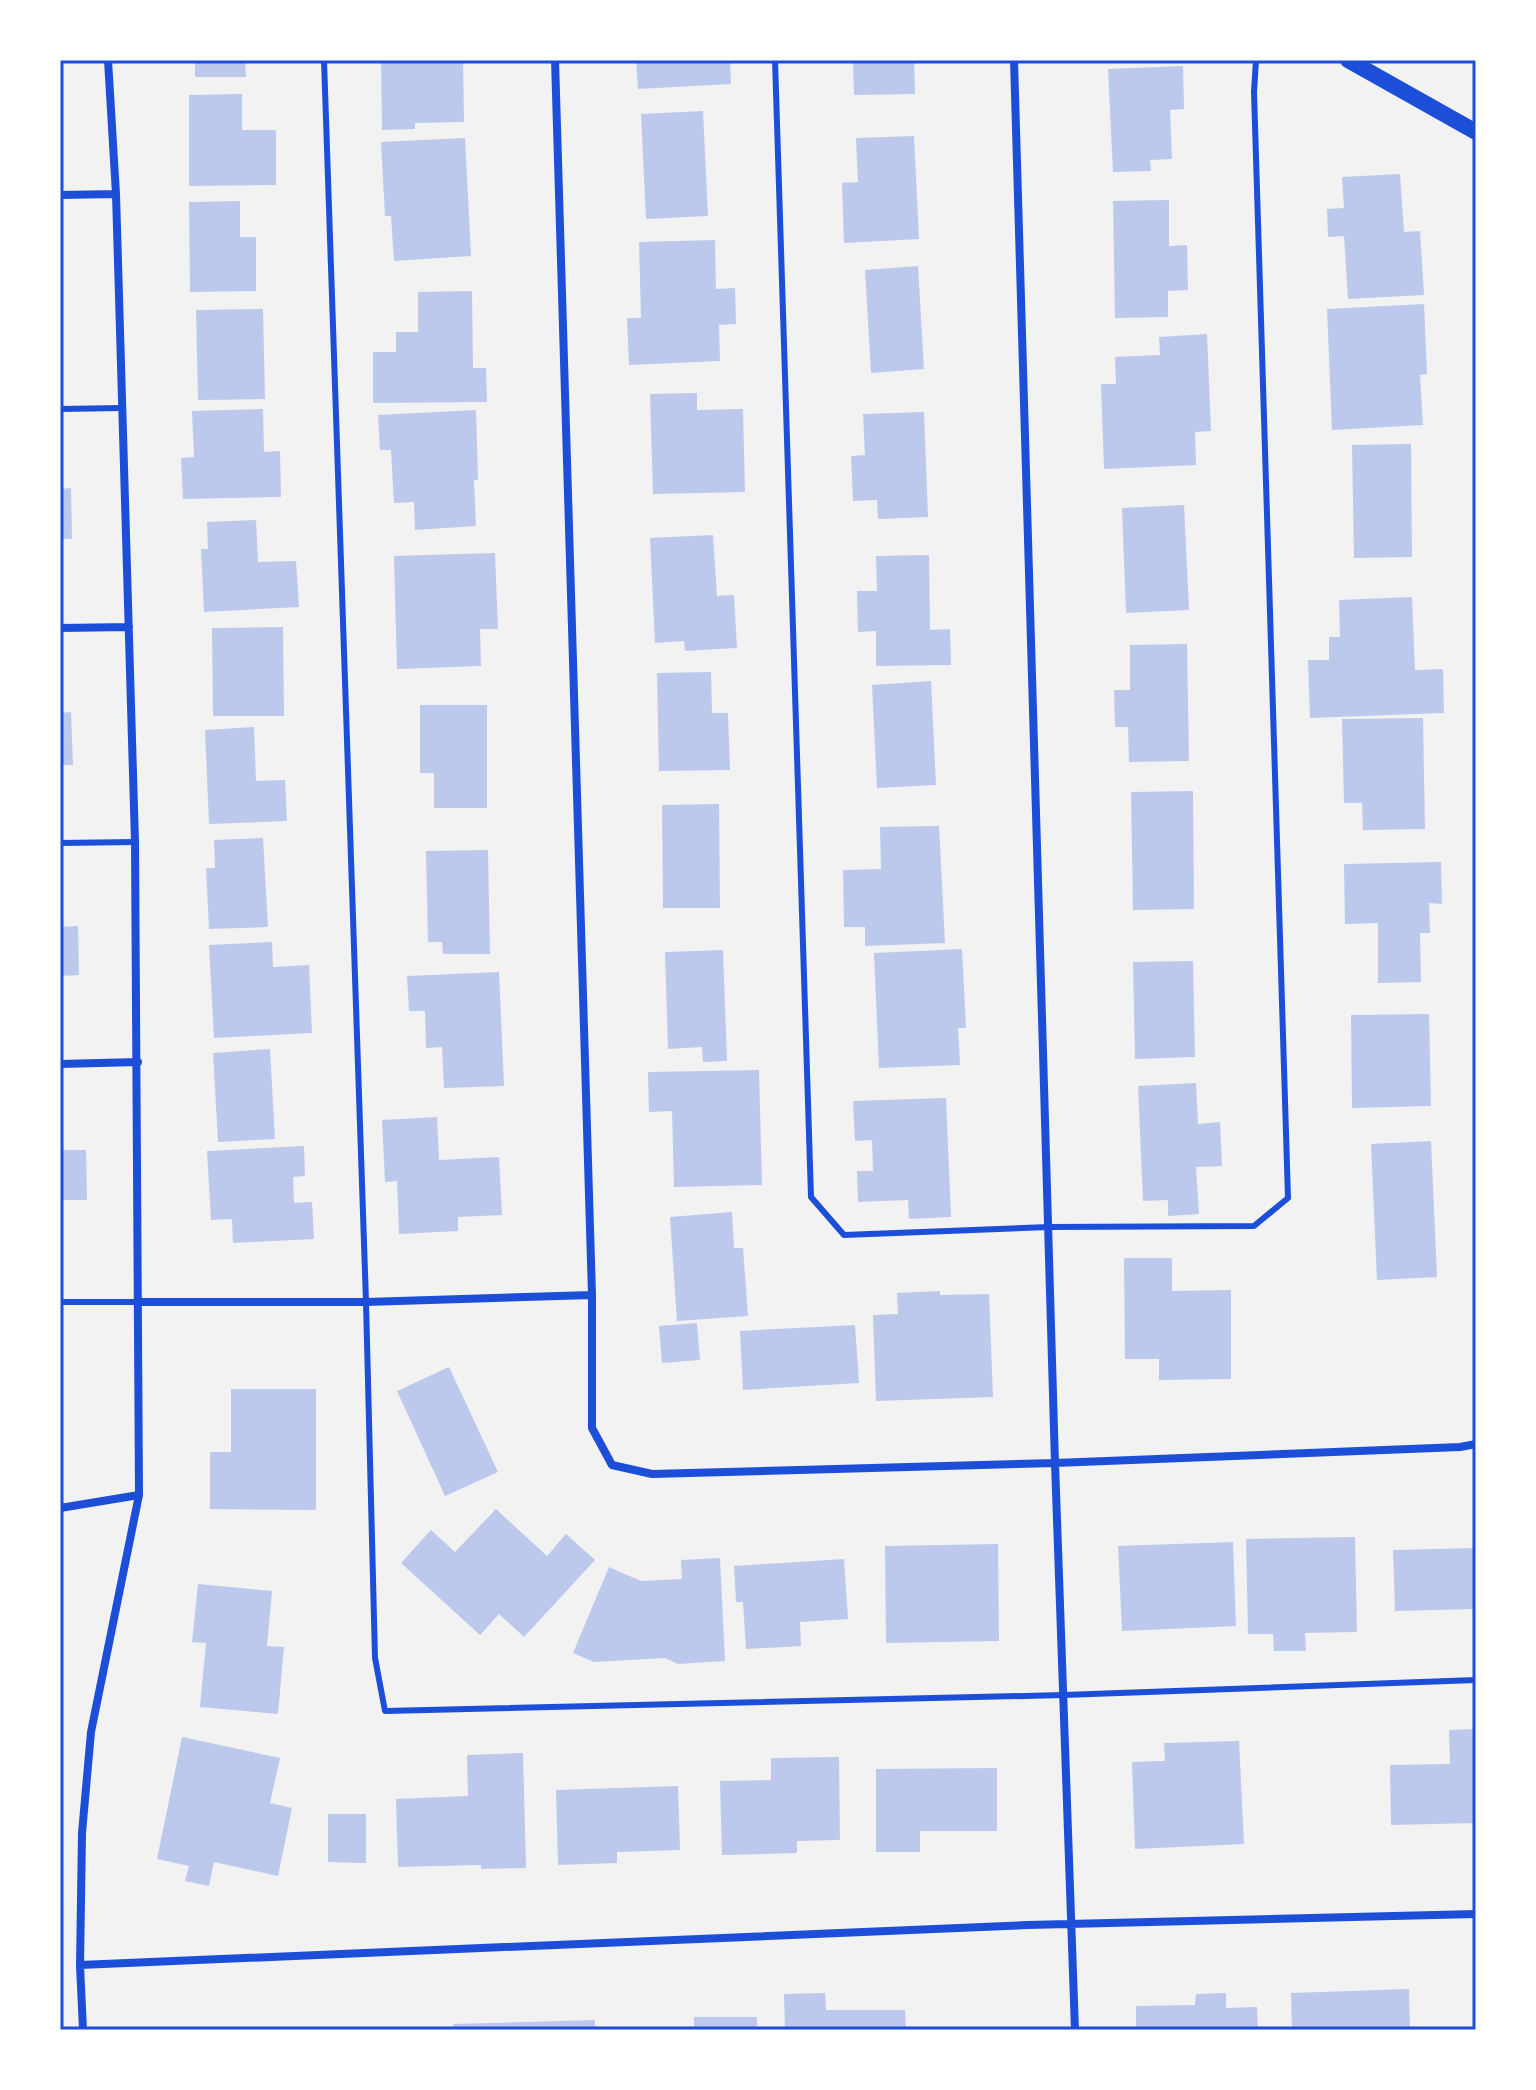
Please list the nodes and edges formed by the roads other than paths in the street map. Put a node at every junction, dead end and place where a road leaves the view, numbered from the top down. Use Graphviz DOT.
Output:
graph roads {
  1 [pos="108,60"];
  2 [pos="324,60"];
  3 [pos="555,60"];
  4 [pos="775,60"];
  5 [pos="1014,60"];
  6 [pos="1256,60"];
  7 [pos="1348,60"];
  8 [pos="1476,132"];
  9 [pos="116,194"];
  10 [pos="60,195"];
  11 [pos="121,408"];
  12 [pos="60,409"];
  13 [pos="129,627"];
  14 [pos="60,628"];
  15 [pos="135,842"];
  16 [pos="60,843"];
  17 [pos="138,1062"];
  18 [pos="60,1064"];
  19 [pos="1049,1227"];
  20 [pos="592,1295"];
  21 [pos="60,1302"];
  22 [pos="139,1302"];
  23 [pos="366,1302"];
  24 [pos="1476,1444"];
  25 [pos="1055,1463"];
  26 [pos="139,1495"];
  27 [pos="60,1508"];
  28 [pos="1476,1680"];
  29 [pos="1064,1695"];
  30 [pos="1476,1914"];
  31 [pos="1072,1924"];
  32 [pos="80,1965"];
  33 [pos="83,2030"];
  34 [pos="1075,2030"];
  1 -- 9 [label="street"];
  2 -- 23 [label="lane"];
  3 -- 20 [label="street"];
  4 -- 19 [label="lane"];
  5 -- 19 [label="street"];
  6 -- 19 [label="lane"];
  7 -- 8 [label="main road"];
  9 -- 10 [label="street"];
  9 -- 11 [label="street"];
  11 -- 12 [label="lane"];
  11 -- 13 [label="street"];
  13 -- 14 [label="street"];
  13 -- 15 [label="street"];
  15 -- 16 [label="lane"];
  15 -- 17 [label="street"];
  17 -- 18 [label="street"];
  17 -- 22 [label="street"];
  19 -- 25 [label="street"];
  20 -- 23 [label="street"];
  20 -- 25 [label="street"];
  21 -- 22 [label="lane"];
  22 -- 23 [label="street"];
  22 -- 26 [label="street"];
  23 -- 29 [label="lane"];
  24 -- 25 [label="street"];
  25 -- 29 [label="street"];
  26 -- 27 [label="street"];
  26 -- 32 [label="street"];
  28 -- 29 [label="lane"];
  29 -- 31 [label="street"];
  30 -- 31 [label="street"];
  31 -- 32 [label="street"];
  31 -- 34 [label="street"];
  32 -- 33 [label="street"];
}
